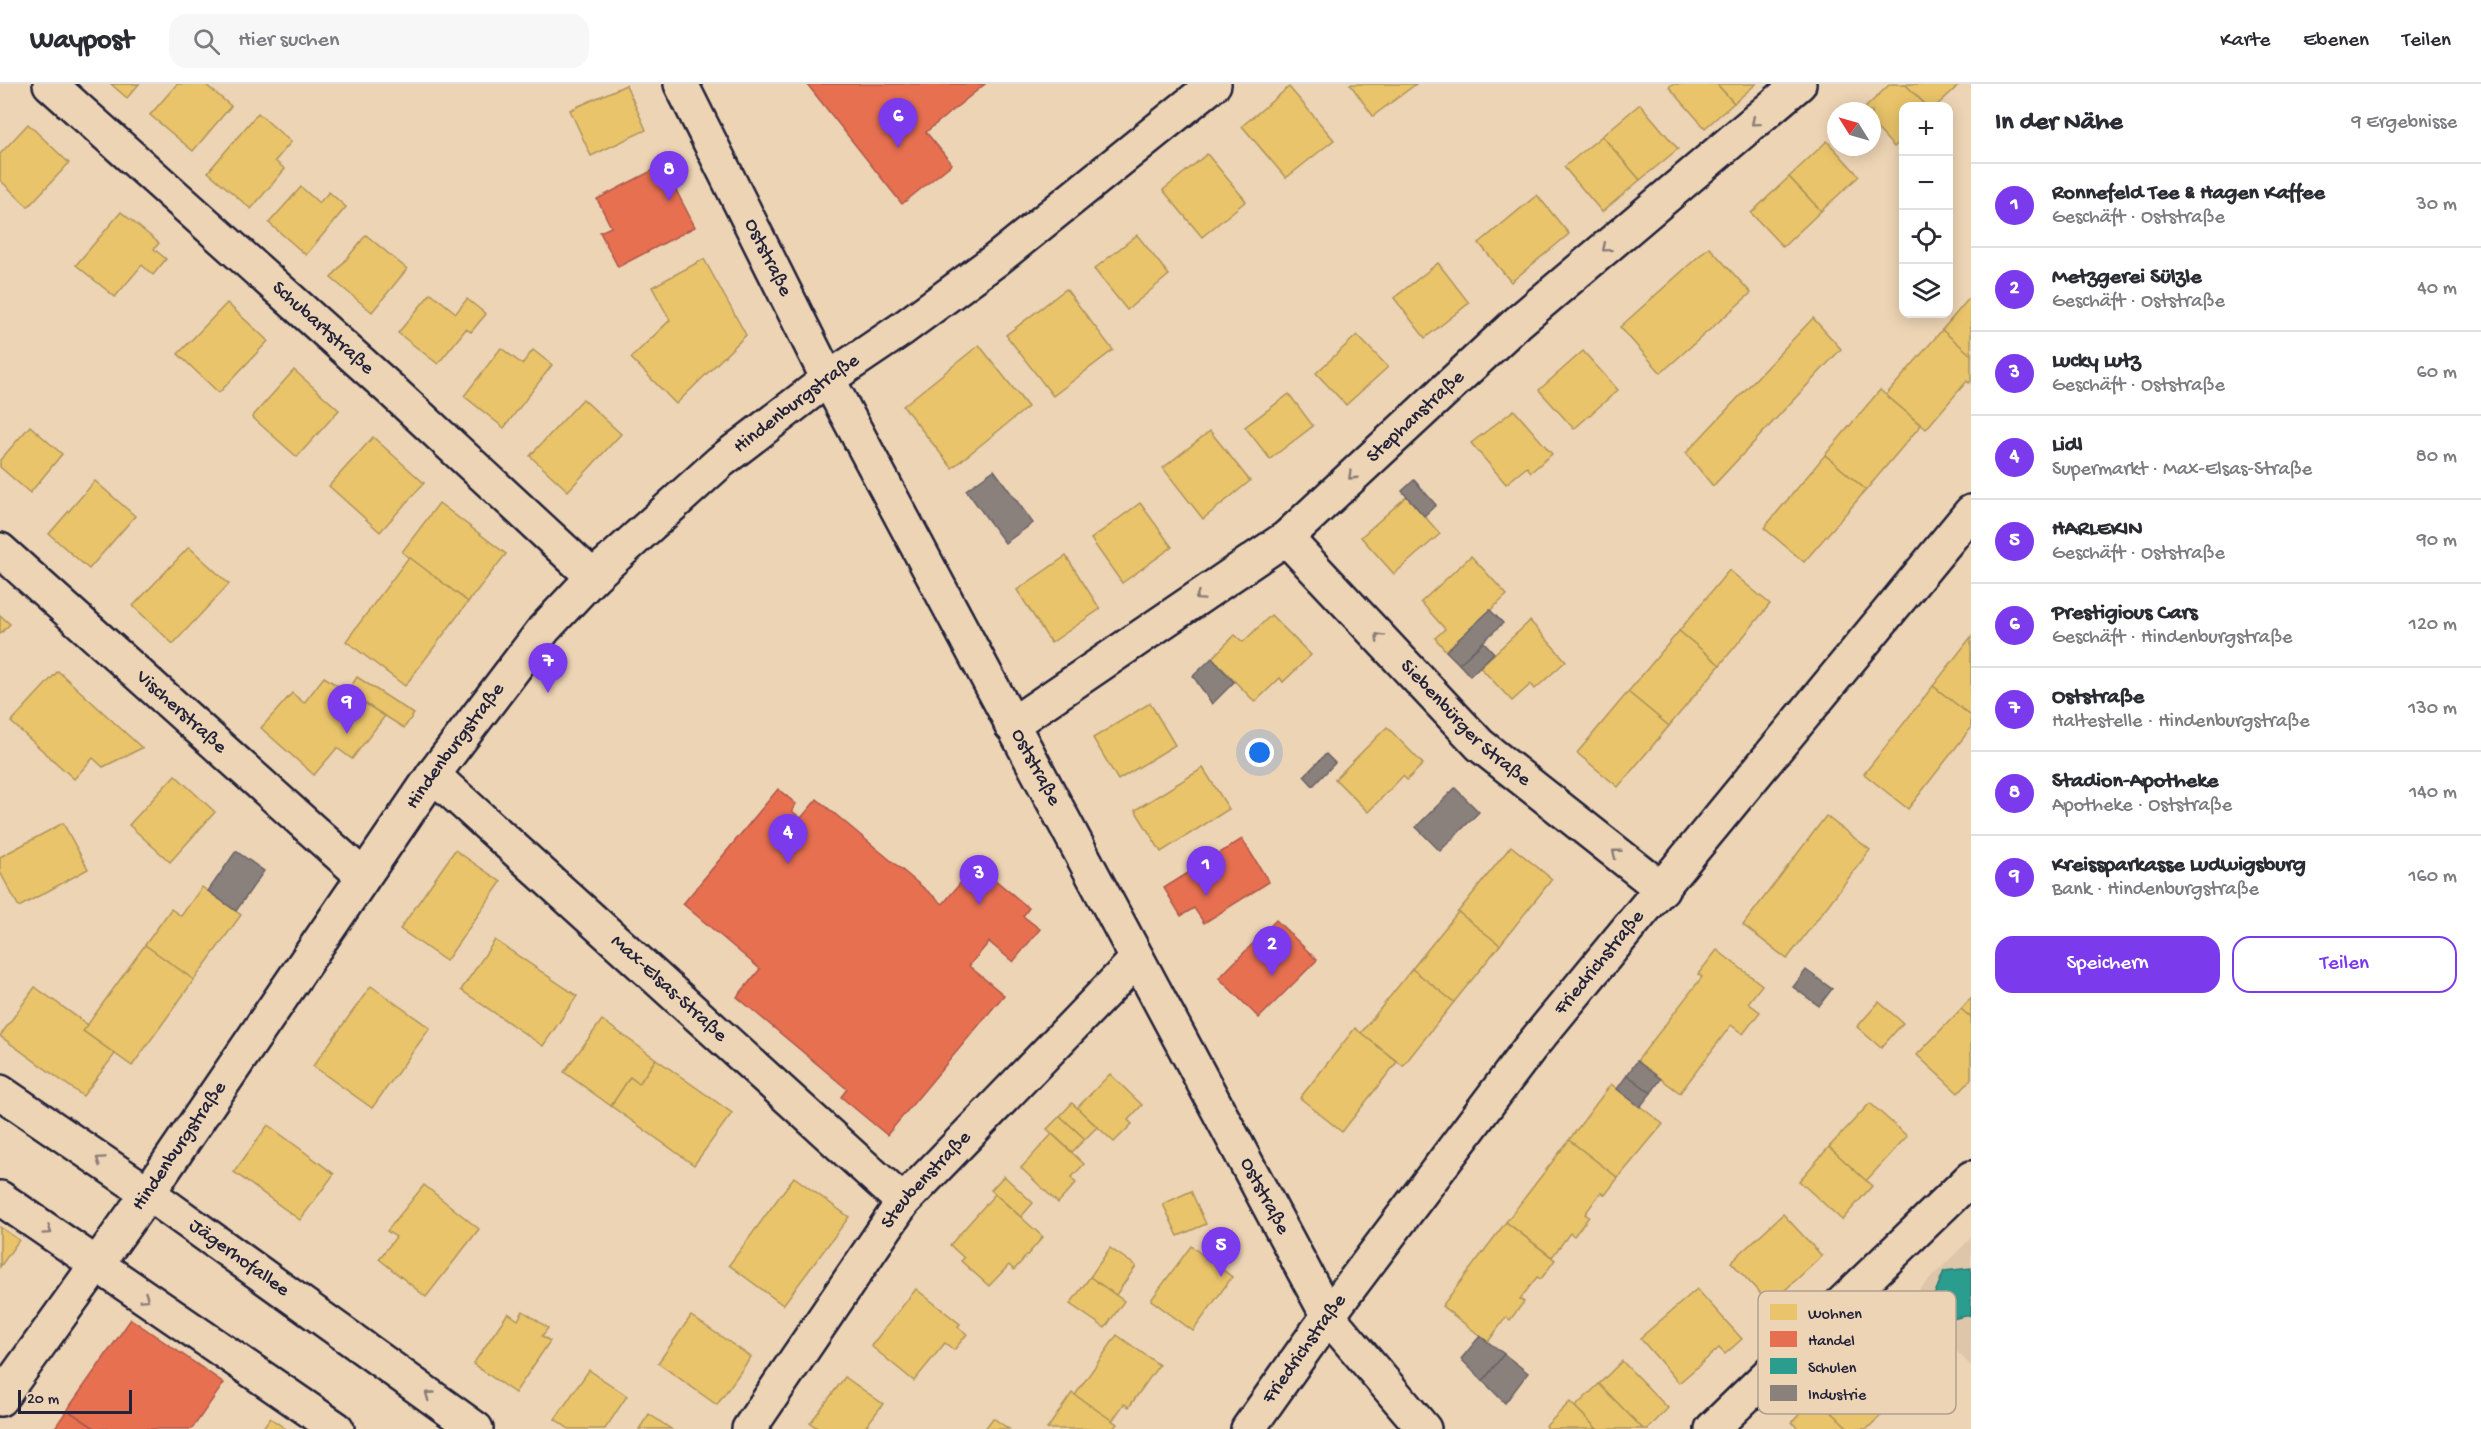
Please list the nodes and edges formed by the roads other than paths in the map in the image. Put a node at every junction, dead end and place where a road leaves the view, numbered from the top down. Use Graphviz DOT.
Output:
graph roads {
  1 [pos="50,84"];
  2 [pos="681,84"];
  3 [pos="1214,84"];
  4 [pos="1799,84"];
  5 [pos="828,379"];
  6 [pos="1971,512"];
  7 [pos="1286,538"];
  8 [pos="0,550"];
  9 [pos="593,577"];
  10 [pos="1011,724"];
  11 [pos="433,775"];
  12 [pos="362,875"];
  13 [pos="1662,889"];
  14 [pos="1137,959"];
  15 [pos="0,1092"];
  16 [pos="1971,1178"];
  17 [pos="148,1193"];
  18 [pos="0,1198"];
  19 [pos="903,1202"];
  20 [pos="97,1265"];
  21 [pos="1854,1291"];
  22 [pos="1328,1316"];
  23 [pos="1758,1384"];
  24 [pos="0,1399"];
  25 [pos="337,1429"];
  26 [pos="476,1429"];
  27 [pos="750,1429"];
  28 [pos="1248,1429"];
  29 [pos="1424,1429"];
  30 [pos="1712,1429"];
  1 -- 9 [label="street, Schubartstraße"];
  2 -- 5 [label="street, Oststraße"];
  3 -- 5 [label="street, Hindenburgstraße"];
  4 -- 7 [label="street, Stephanstraße, one-way"];
  5 -- 9 [label="street, Hindenburgstraße"];
  5 -- 10 [label="street, Oststraße"];
  6 -- 13 [label="street, Friedrichstraße"];
  7 -- 10 [label="street, Stephanstraße, one-way"];
  13 -- 7 [label="street, Siebenbürger Straße, one-way"];
  8 -- 12 [label="street, Vischerstraße"];
  9 -- 11 [label="street, Hindenburgstraße"];
  10 -- 14 [label="street, Oststraße"];
  11 -- 12 [label="street, Hindenburgstraße"];
  11 -- 19 [label="street, Max-Elsas-Straße"];
  12 -- 17 [label="street, Hindenburgstraße"];
  13 -- 22 [label="street, Friedrichstraße"];
  14 -- 19 [label="street, Steubenstraße"];
  14 -- 22 [label="street, Oststraße"];
  17 -- 15 [label="street, Jägerhofallee, one-way"];
  16 -- 21 [label="street"];
  17 -- 20 [label="street, Hindenburgstraße"];
  26 -- 17 [label="street, Jägerhofallee, one-way"];
  18 -- 20 [label="street, one-way"];
  19 -- 27 [label="street, Steubenstraße"];
  20 -- 24 [label="street, Hindenburgstraße"];
  20 -- 25 [label="street, one-way"];
  22 -- 28 [label="street, Friedrichstraße"];
  22 -- 29 [label="street, Oststraße"];
  23 -- 30 [label="street"];
}
